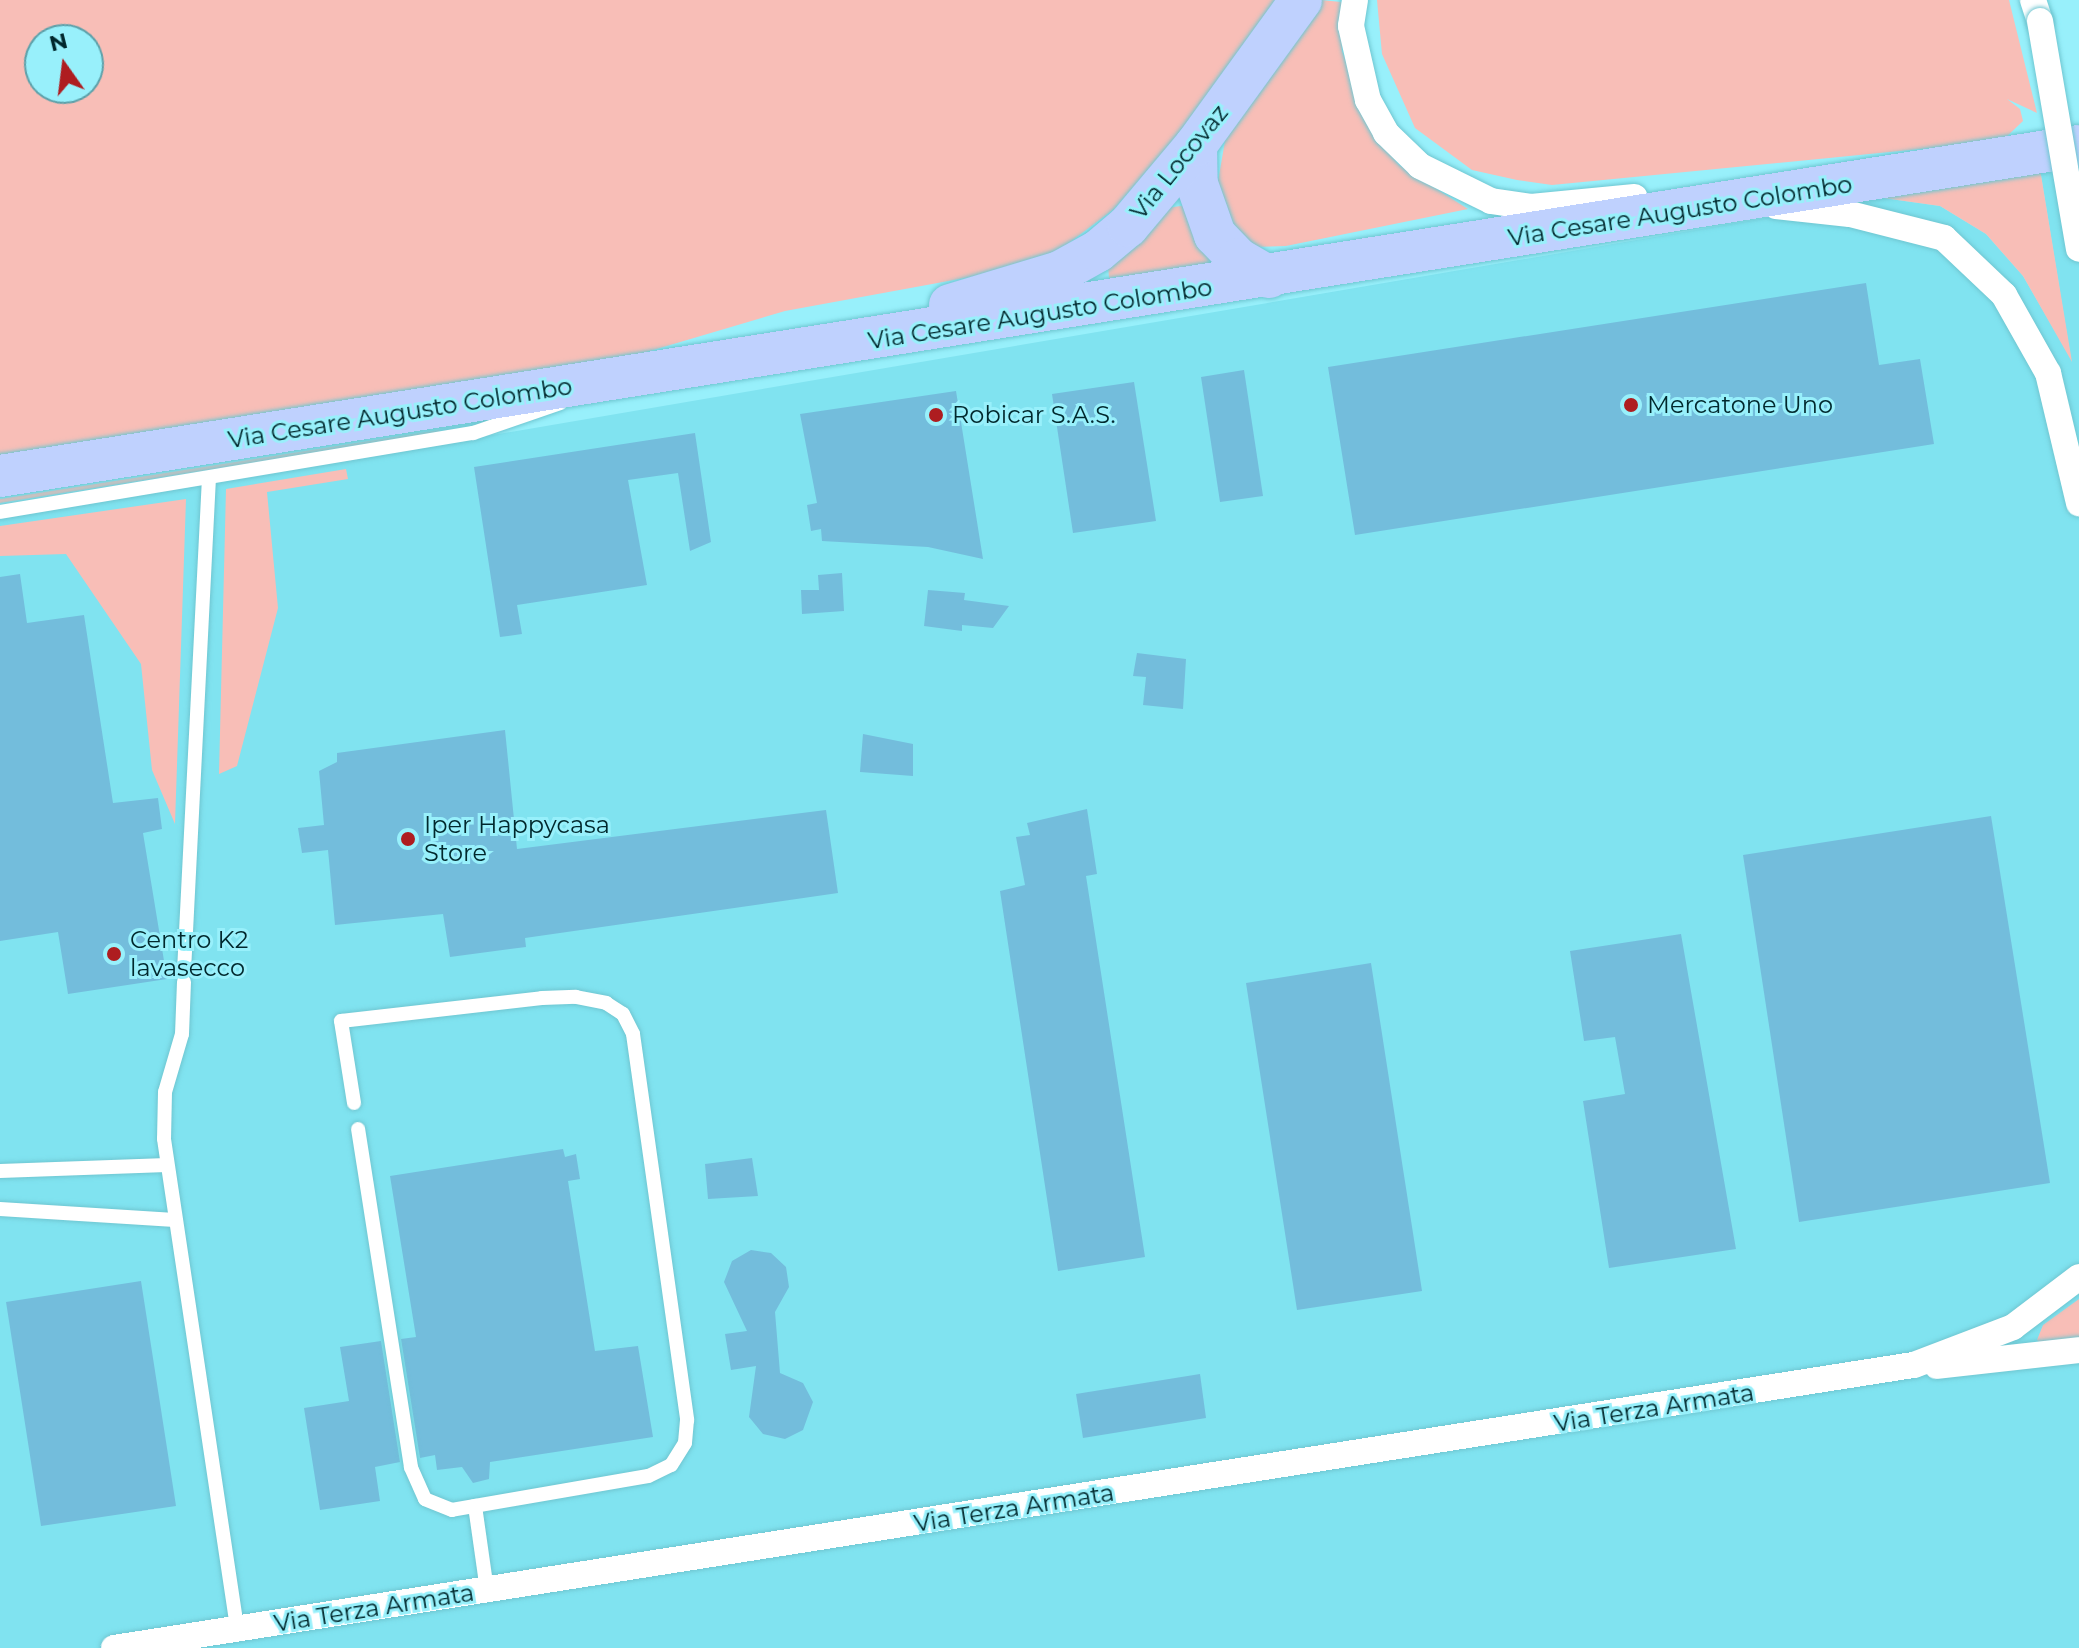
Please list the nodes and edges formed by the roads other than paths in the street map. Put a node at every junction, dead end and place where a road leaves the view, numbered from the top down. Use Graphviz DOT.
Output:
graph roads {
  1 [pos="1301,0"];
  2 [pos="1355,0"];
  3 [pos="2037,10"];
  4 [pos="1196,145"];
  5 [pos="2079,146"];
  6 [pos="1794,193"];
  7 [pos="1736,202"];
  8 [pos="2079,249"];
  9 [pos="1269,277"];
  10 [pos="793,353"];
  11 [pos="609,380"];
  12 [pos="0,476"];
  13 [pos="209,480"];
  14 [pos="2079,503"];
  15 [pos="0,512"];
  16 [pos="354,1103"];
  17 [pos="358,1129"];
  18 [pos="167,1165"];
  19 [pos="0,1171"];
  20 [pos="0,1209"];
  21 [pos="175,1220"];
  22 [pos="2079,1277"];
  23 [pos="2079,1350"];
  24 [pos="1914,1365"];
  25 [pos="475,1506"];
  26 [pos="487,1590"];
  27 [pos="237,1629"];
  28 [pos="114,1648"];
  1 -- 4 [label="main road, Via Locovaz"];
  2 -- 6 [label="street"];
  3 -- 8 [label="street, bridge"];
  4 -- 9 [label="main road"];
  4 -- 10 [label="main road, Via Locovaz"];
  5 -- 6 [label="main road, Via Cesare Augusto Colombo"];
  6 -- 7 [label="main road, Via Cesare Augusto Colombo"];
  7 -- 9 [label="main road, Via Cesare Augusto Colombo"];
  7 -- 14 [label="street"];
  9 -- 10 [label="main road, Via Cesare Augusto Colombo"];
  10 -- 11 [label="main road, Via Cesare Augusto Colombo"];
  11 -- 12 [label="main road, Via Cesare Augusto Colombo"];
  11 -- 13 [label="lane"];
  13 -- 15 [label="lane"];
  13 -- 18 [label="lane"];
  16 -- 25 [label="lane"];
  17 -- 25 [label="lane"];
  18 -- 19 [label="lane"];
  18 -- 21 [label="lane"];
  20 -- 21 [label="lane"];
  21 -- 27 [label="lane"];
  22 -- 24 [label="street, Via Terza Armata"];
  23 -- 24 [label="street, Via Terza Armata"];
  24 -- 26 [label="street, Via Terza Armata"];
  25 -- 26 [label="lane"];
  26 -- 27 [label="street, Via Terza Armata"];
  27 -- 28 [label="street, Via Terza Armata"];
}
